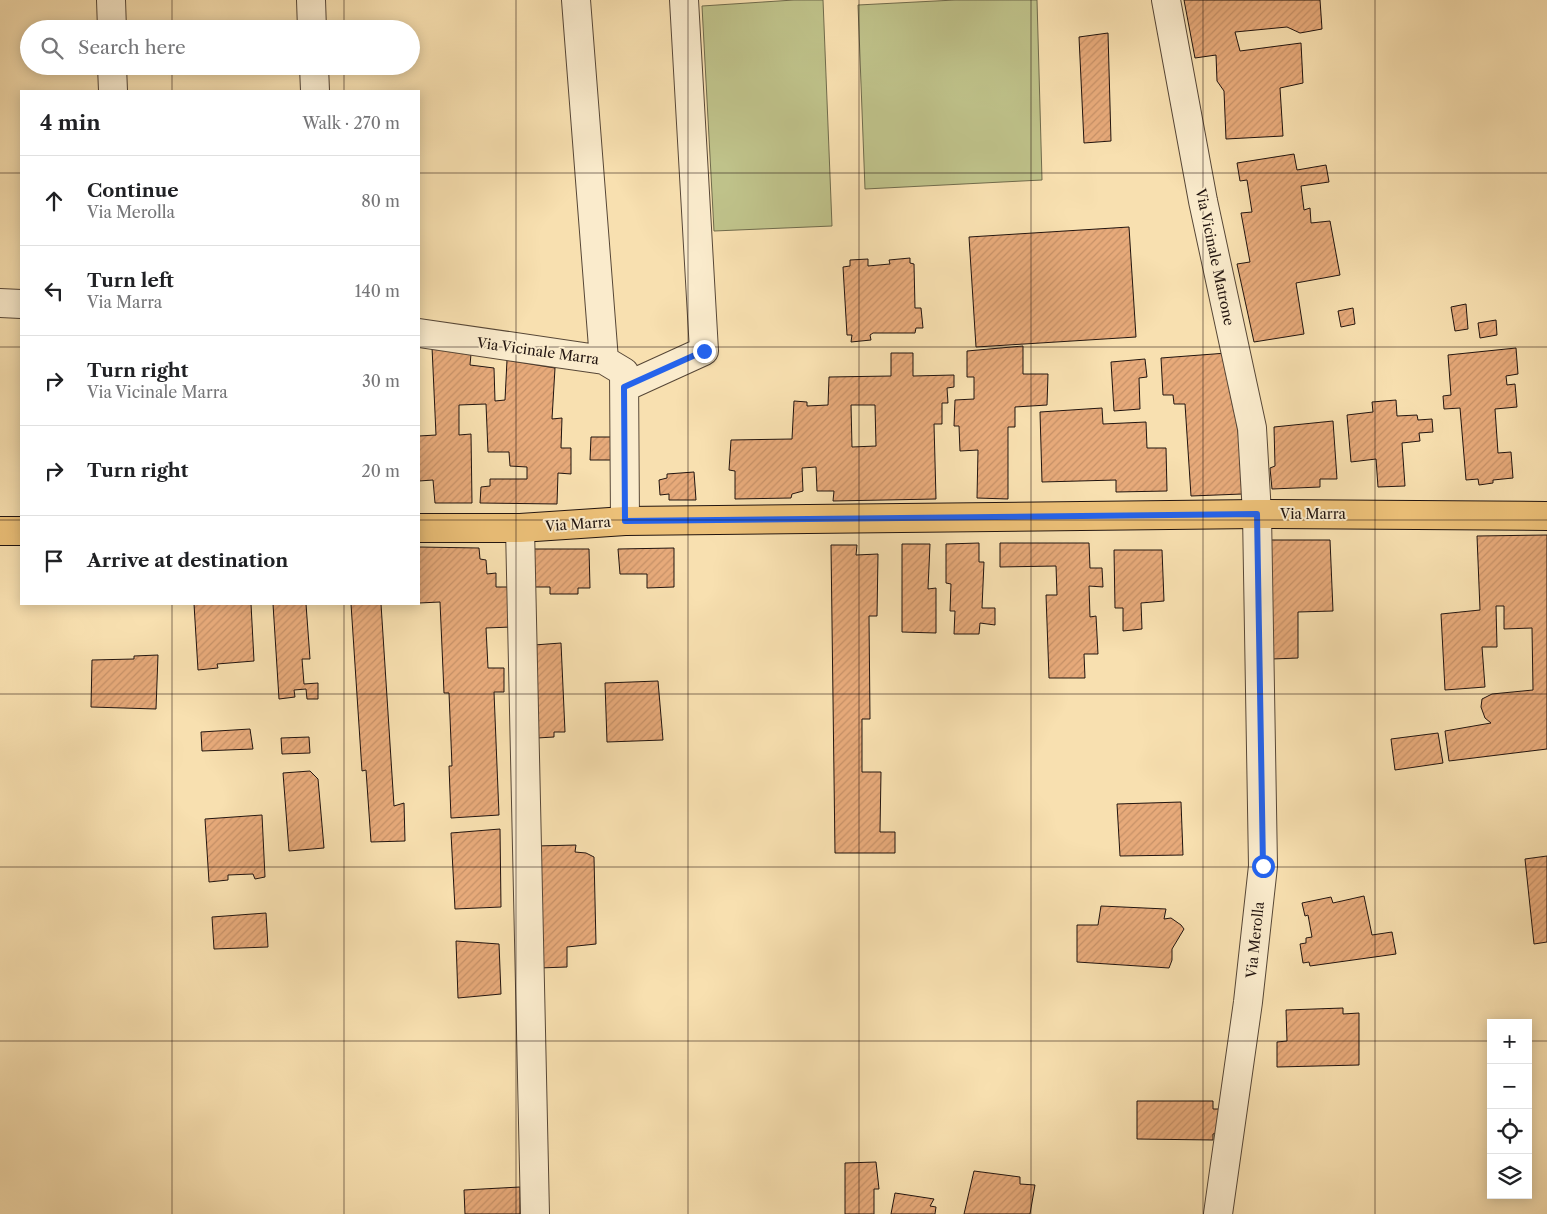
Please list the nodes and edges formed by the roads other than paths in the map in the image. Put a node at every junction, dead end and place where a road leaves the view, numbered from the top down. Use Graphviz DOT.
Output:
graph roads {
  1 [pos="111,0"];
  2 [pos="311,0"];
  3 [pos="576,0"];
  4 [pos="684,0"];
  5 [pos="1166,0"];
  6 [pos="112,20"];
  7 [pos="312,20"];
  8 [pos="112,75"];
  9 [pos="314,75"];
  10 [pos="113,90"];
  11 [pos="315,90"];
  12 [pos="0,303"];
  13 [pos="20,304"];
  14 [pos="420,333"];
  15 [pos="604,360"];
  16 [pos="624,387"];
  17 [pos="1257,514"];
  18 [pos="1547,516"];
  19 [pos="625,521"];
  20 [pos="420,528"];
  21 [pos="520,528"];
  22 [pos="20,530"];
  23 [pos="0,531"];
  24 [pos="535,1214"];
  25 [pos="1218,1214"];
  1 -- 6 [label="street"];
  2 -- 7 [label="street"];
  3 -- 15 [label="street"];
  4 -- 16 [label="street"];
  5 -- 17 [label="street, Via Vicinale Matrone"];
  8 -- 10 [label="street"];
  9 -- 11 [label="street"];
  12 -- 13 [label="street"];
  14 -- 15 [label="street, Via Vicinale Marra"];
  15 -- 16 [label="street, Via Vicinale Marra"];
  16 -- 19 [label="street, Via Vicinale Marra"];
  17 -- 18 [label="main road, Via Marra"];
  17 -- 19 [label="main road, Via Marra"];
  17 -- 25 [label="street, Via Merolla"];
  19 -- 21 [label="main road, Via Marra"];
  20 -- 21 [label="main road, Via Marra"];
  21 -- 24 [label="street"];
  22 -- 23 [label="main road"];
}
